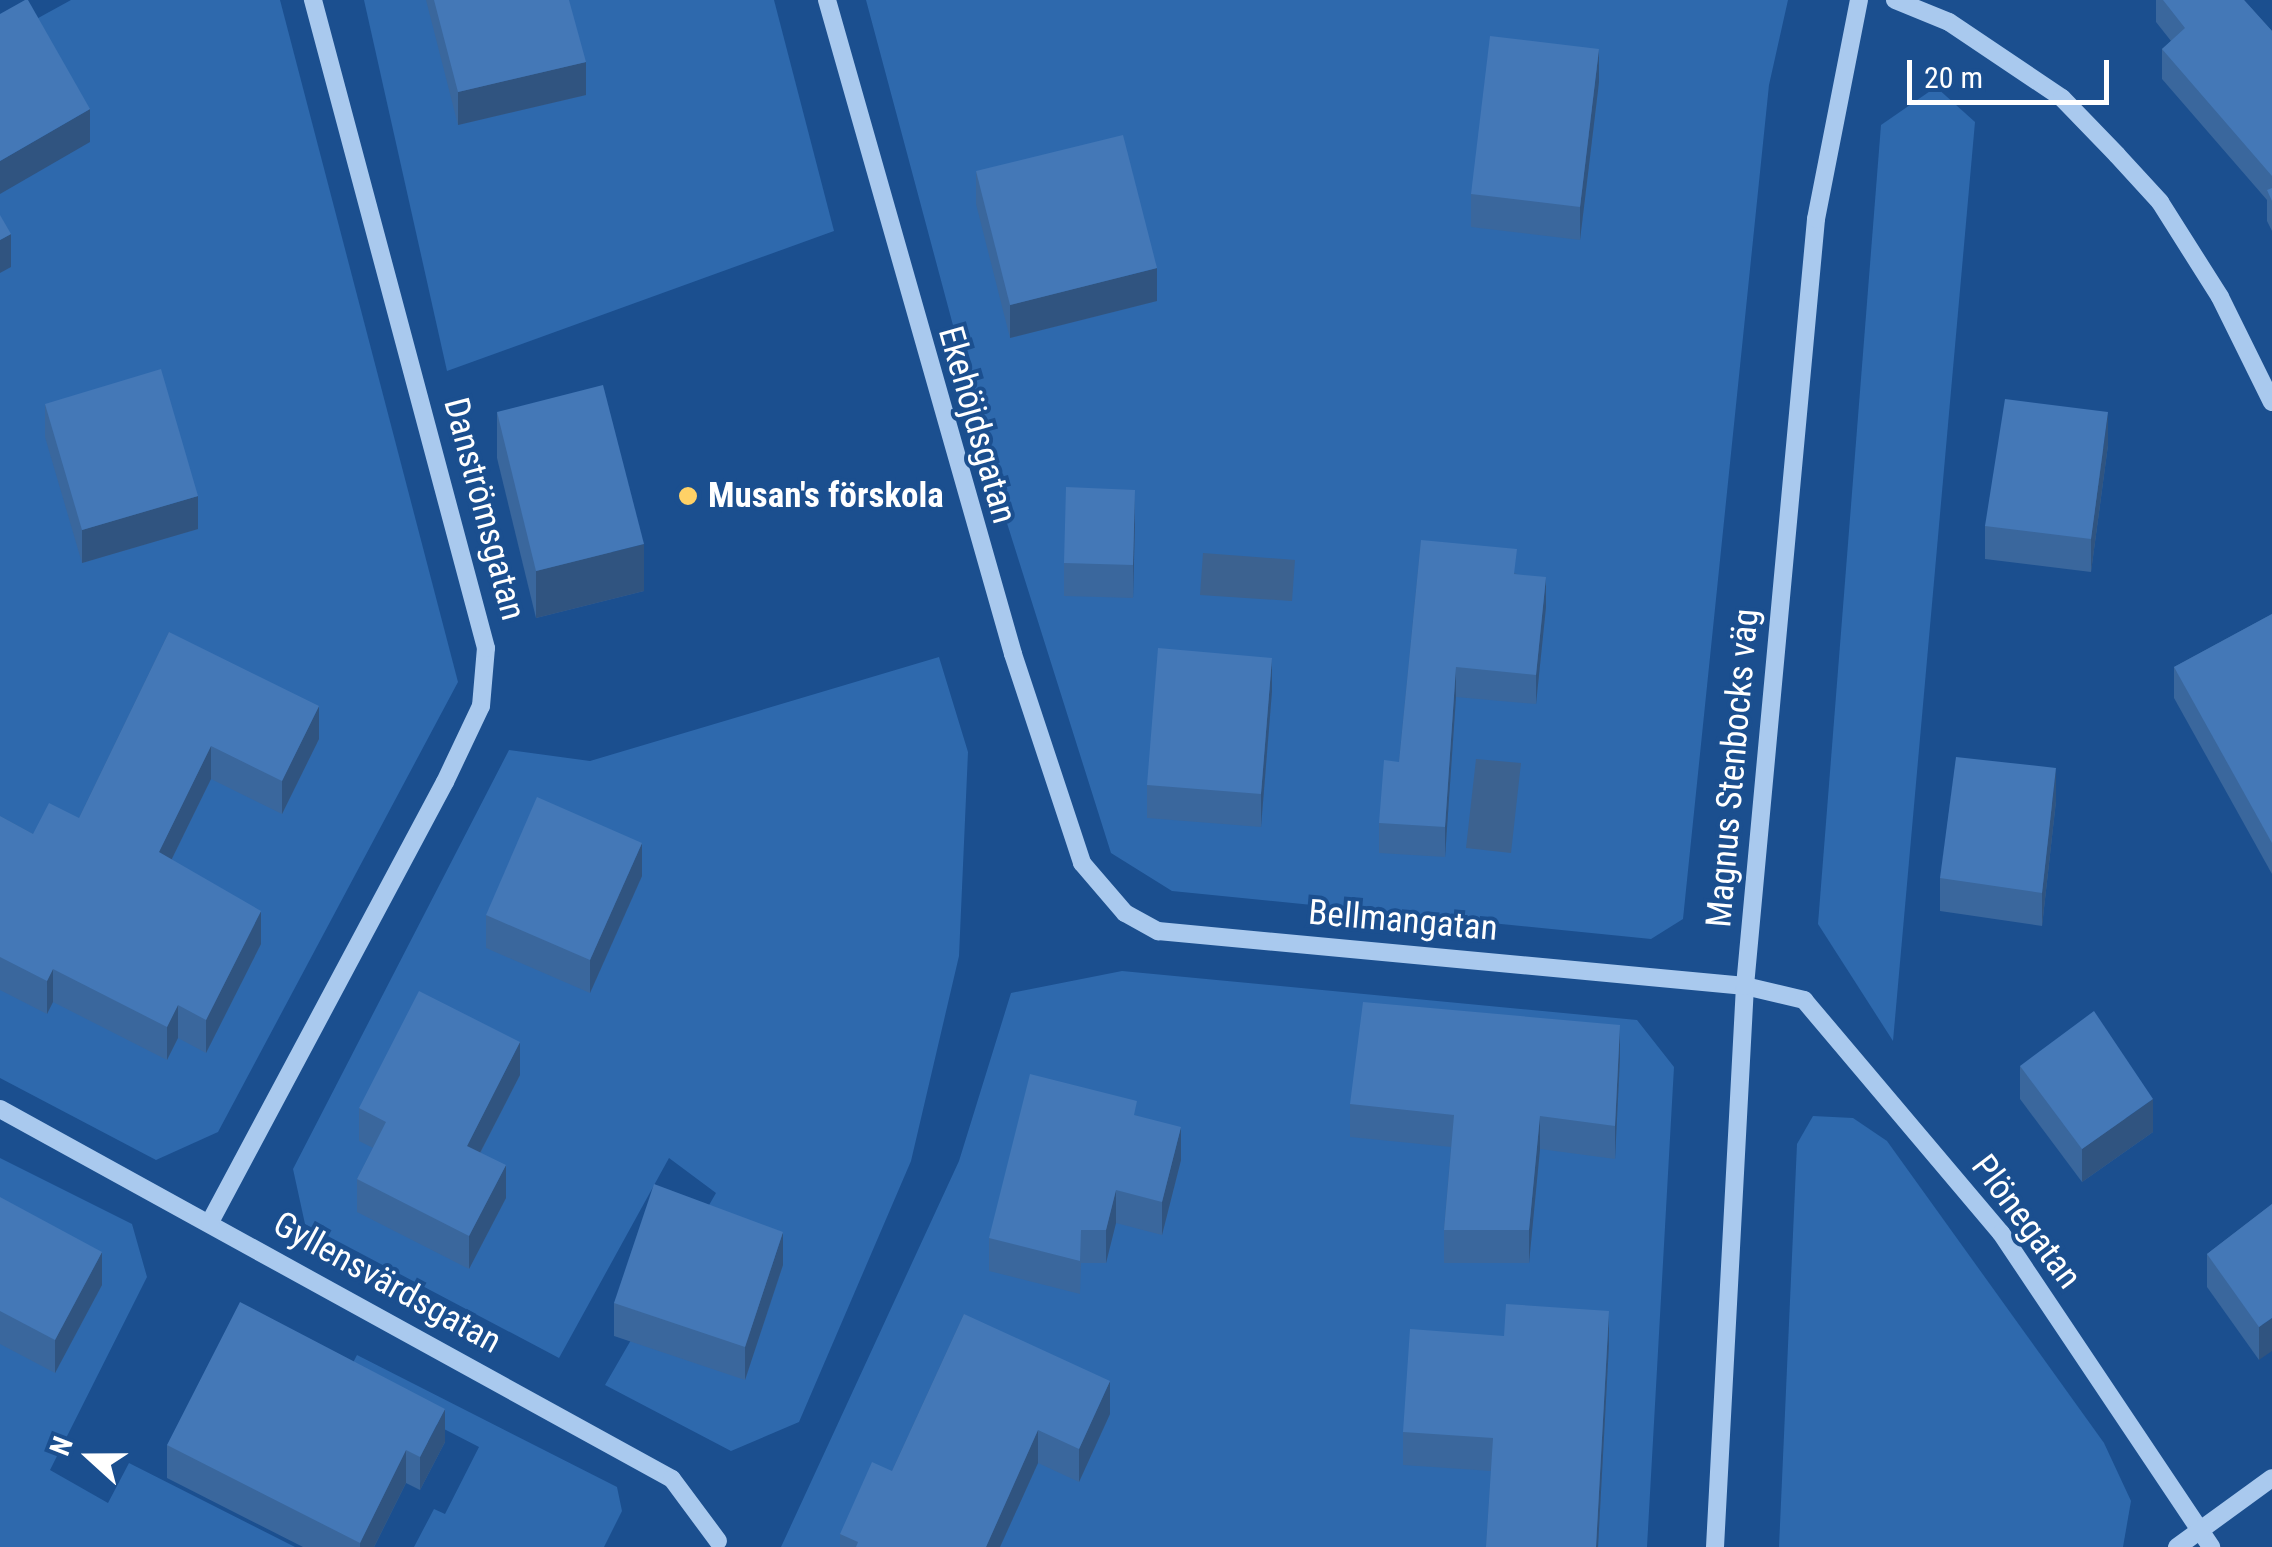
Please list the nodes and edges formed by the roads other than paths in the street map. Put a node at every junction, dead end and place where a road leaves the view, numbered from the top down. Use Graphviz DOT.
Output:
graph roads {
  1 [pos="313,0"];
  2 [pos="827,0"];
  3 [pos="1859,0"];
  4 [pos="1895,0"];
  5 [pos="2272,402"];
  6 [pos="1082,863"];
  7 [pos="1745,986"];
  8 [pos="0,1110"];
  9 [pos="210,1222"];
  10 [pos="2272,1478"];
  11 [pos="2206,1539"];
  12 [pos="718,1542"];
  13 [pos="1714,1547"];
  14 [pos="2178,1547"];
  1 -- 9 [label="street, Danströmsgatan"];
  2 -- 6 [label="street, Ekehöjdsgatan"];
  3 -- 7 [label="street, Magnus Stenbocks väg"];
  4 -- 5 [label="street"];
  6 -- 7 [label="street, Bellmangatan"];
  7 -- 11 [label="street, Plönegatan"];
  7 -- 13 [label="street, Magnus Stenbocks väg"];
  8 -- 9 [label="street, Gyllensvärdsgatan"];
  9 -- 12 [label="street, Gyllensvärdsgatan"];
  10 -- 11 [label="street"];
  11 -- 14 [label="street"];
}
